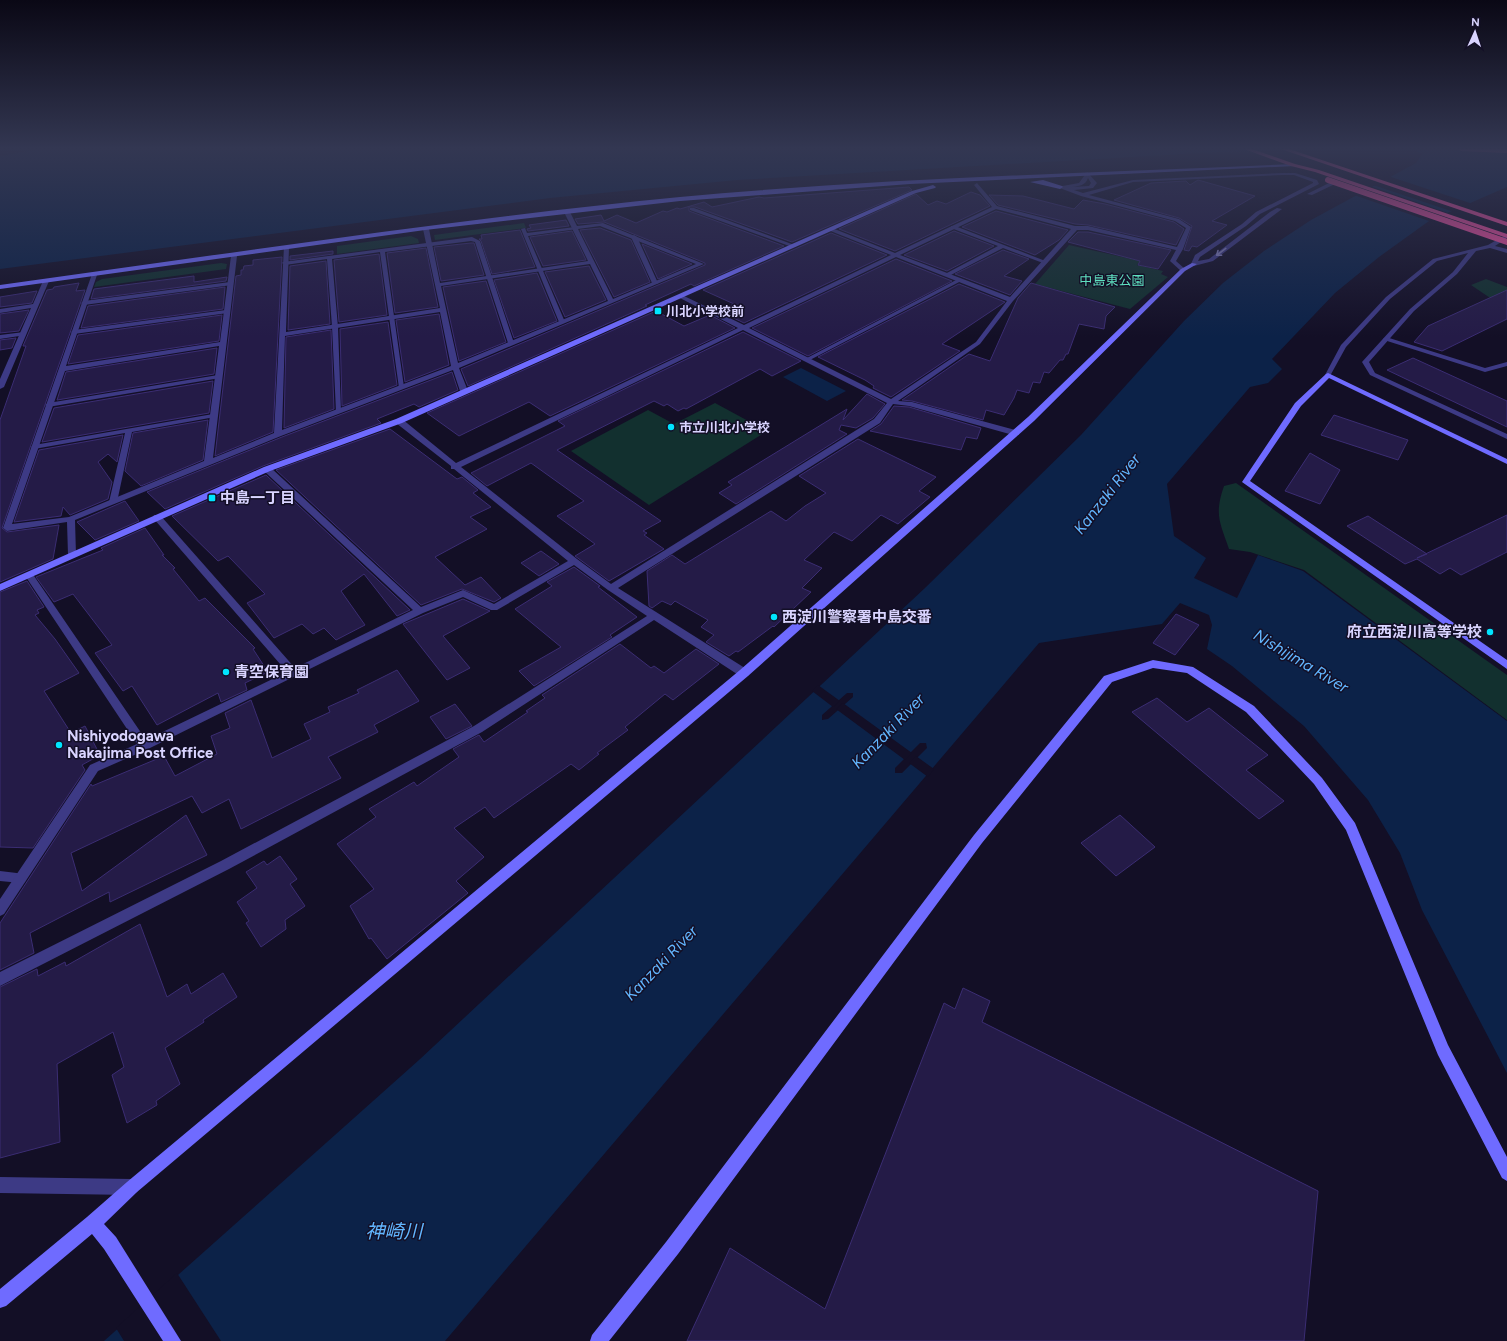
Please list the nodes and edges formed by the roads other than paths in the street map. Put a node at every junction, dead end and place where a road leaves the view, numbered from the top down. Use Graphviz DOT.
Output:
graph roads {
  1 [pos="567,212"];
  2 [pos="571,212"];
  3 [pos="699,212"];
  4 [pos="870,212"];
  5 [pos="986,212"];
  6 [pos="1012,212"];
  7 [pos="1145,212"];
  8 [pos="1261,212"];
  9 [pos="1275,212"];
  10 [pos="1420,212"];
  11 [pos="1437,212"];
  12 [pos="1472,212"];
  13 [pos="1506,223"];
  14 [pos="575,228"];
  15 [pos="953,228"];
  16 [pos="1075,228"];
  17 [pos="426,229"];
  18 [pos="523,229"];
  19 [pos="830,229"];
  20 [pos="526,235"];
  21 [pos="1507,236"];
  22 [pos="634,237"];
  23 [pos="1507,242"];
  24 [pos="430,245"];
  25 [pos="794,246"];
  26 [pos="1002,246"];
  27 [pos="1490,246"];
  28 [pos="286,248"];
  29 [pos="1180,249"];
  30 [pos="1474,250"];
  31 [pos="382,251"];
  32 [pos="1507,251"];
  33 [pos="896,255"];
  34 [pos="234,256"];
  35 [pos="329,257"];
  36 [pos="591,262"];
  37 [pos="1045,262"];
  38 [pos="285,263"];
  39 [pos="1194,264"];
  40 [pos="540,270"];
  41 [pos="1183,270"];
  42 [pos="94,275"];
  43 [pos="947,275"];
  44 [pos="489,278"];
  45 [pos="960,280"];
  46 [pos="46,281"];
  47 [pos="655,283"];
  48 [pos="230,284"];
  49 [pos="438,285"];
  50 [pos="0,288"];
  51 [pos="680,296"];
  52 [pos="1011,300"];
  53 [pos="611,301"];
  54 [pos="84,303"];
  55 [pos="36,306"];
  56 [pos="442,310"];
  57 [pos="0,311"];
  58 [pos="226,312"];
  59 [pos="391,318"];
  60 [pos="562,322"];
  61 [pos="335,327"];
  62 [pos="745,328"];
  63 [pos="74,332"];
  64 [pos="24,334"];
  65 [pos="282,335"];
  66 [pos="0,337"];
  67 [pos="1386,339"];
  68 [pos="512,343"];
  69 [pos="222,344"];
  70 [pos="806,360"];
  71 [pos="1507,364"];
  72 [pos="455,367"];
  73 [pos="61,368"];
  74 [pos="1328,375"];
  75 [pos="218,377"];
  76 [pos="0,387"];
  77 [pos="401,387"];
  78 [pos="464,391"];
  79 [pos="891,402"];
  80 [pos="48,405"];
  81 [pos="338,411"];
  82 [pos="214,416"];
  83 [pos="399,421"];
  84 [pos="129,430"];
  85 [pos="1016,433"];
  86 [pos="278,434"];
  87 [pos="1507,437"];
  88 [pos="34,447"];
  89 [pos="1507,462"];
  90 [pos="208,464"];
  91 [pos="454,466"];
  92 [pos="267,469"];
  93 [pos="113,502"];
  94 [pos="157,517"];
  95 [pos="71,519"];
  96 [pos="72,554"];
  97 [pos="574,561"];
  98 [pos="29,575"];
  99 [pos="0,588"];
  100 [pos="611,588"];
  101 [pos="420,611"];
  102 [pos="655,615"];
  103 [pos="1507,665"];
  104 [pos="294,673"];
  105 [pos="744,673"];
  106 [pos="144,746"];
  107 [pos="0,876"];
  108 [pos="21,878"];
  109 [pos="0,910"];
  110 [pos="0,979"];
  111 [pos="1507,1173"];
  112 [pos="0,1185"];
  113 [pos="132,1187"];
  114 [pos="93,1223"];
  115 [pos="0,1300"];
  116 [pos="173,1341"];
  117 [pos="598,1341"];
  1 -- 2 [label="street"];
  1 -- 14 [label="street"];
  1 -- 17 [label="street"];
  3 -- 25 [label="lane"];
  4 -- 19 [label="street"];
  5 -- 15 [label="street"];
  6 -- 16 [label="street"];
  7 -- 29 [label="street"];
  8 -- 39 [label="street"];
  9 -- 39 [label="street, one-way"];
  10 -- 23 [label="highway, bridge"];
  11 -- 21 [label="highway"];
  12 -- 13 [label="highway"];
  14 -- 20 [label="lane"];
  14 -- 22 [label="street"];
  14 -- 36 [label="street"];
  15 -- 26 [label="lane"];
  15 -- 33 [label="street"];
  16 -- 29 [label="street"];
  16 -- 37 [label="street"];
  17 -- 24 [label="street"];
  17 -- 28 [label="street"];
  18 -- 20 [label="lane"];
  19 -- 25 [label="street"];
  19 -- 33 [label="street"];
  20 -- 40 [label="lane"];
  21 -- 27 [label="street"];
  22 -- 47 [label="lane"];
  22 -- 47 [label="street"];
  24 -- 31 [label="lane"];
  24 -- 44 [label="lane"];
  24 -- 49 [label="street"];
  25 -- 51 [label="street"];
  26 -- 37 [label="lane"];
  26 -- 43 [label="lane"];
  27 -- 30 [label="street"];
  27 -- 32 [label="street"];
  28 -- 34 [label="street"];
  28 -- 38 [label="street"];
  29 -- 41 [label="street"];
  30 -- 67 [label="street"];
  30 -- 74 [label="street"];
  31 -- 35 [label="lane"];
  31 -- 59 [label="lane"];
  33 -- 43 [label="street"];
  33 -- 62 [label="street"];
  34 -- 42 [label="street"];
  34 -- 48 [label="street"];
  35 -- 38 [label="lane"];
  35 -- 61 [label="lane"];
  36 -- 40 [label="street"];
  36 -- 53 [label="street"];
  37 -- 52 [label="street"];
  38 -- 65 [label="street"];
  39 -- 41 [label="street"];
  40 -- 44 [label="street"];
  40 -- 60 [label="lane"];
  41 -- 85 [label="street"];
  42 -- 46 [label="street"];
  42 -- 54 [label="street"];
  43 -- 45 [label="street"];
  44 -- 49 [label="street"];
  44 -- 68 [label="lane"];
  45 -- 52 [label="street"];
  45 -- 70 [label="lane"];
  46 -- 50 [label="street"];
  46 -- 55 [label="street"];
  47 -- 53 [label="street"];
  48 -- 54 [label="lane"];
  48 -- 58 [label="street"];
  49 -- 56 [label="street"];
  51 -- 62 [label="street"];
  51 -- 78 [label="street"];
  52 -- 79 [label="street"];
  53 -- 60 [label="street"];
  54 -- 63 [label="street"];
  55 -- 57 [label="street"];
  55 -- 64 [label="street"];
  56 -- 59 [label="street"];
  56 -- 72 [label="street"];
  58 -- 63 [label="lane"];
  58 -- 69 [label="street"];
  59 -- 61 [label="street"];
  59 -- 77 [label="lane"];
  60 -- 68 [label="street"];
  61 -- 65 [label="street"];
  61 -- 81 [label="lane"];
  62 -- 70 [label="street"];
  62 -- 91 [label="street"];
  63 -- 73 [label="street"];
  64 -- 66 [label="lane"];
  64 -- 76 [label="street"];
  65 -- 86 [label="street"];
  67 -- 71 [label="lane"];
  67 -- 87 [label="street"];
  68 -- 72 [label="street"];
  69 -- 73 [label="street"];
  69 -- 75 [label="street"];
  70 -- 79 [label="street"];
  72 -- 77 [label="street"];
  72 -- 78 [label="street"];
  73 -- 80 [label="street"];
  74 -- 89 [label="street"];
  74 -- 103 [label="street"];
  75 -- 80 [label="lane"];
  75 -- 82 [label="street"];
  77 -- 81 [label="street"];
  78 -- 83 [label="street"];
  79 -- 85 [label="street"];
  79 -- 100 [label="street"];
  80 -- 88 [label="street"];
  81 -- 86 [label="street"];
  82 -- 84 [label="lane"];
  82 -- 90 [label="street"];
  83 -- 91 [label="street"];
  83 -- 92 [label="street"];
  84 -- 88 [label="lane"];
  84 -- 93 [label="lane"];
  85 -- 105 [label="street"];
  86 -- 90 [label="street"];
  88 -- 95 [label="street"];
  90 -- 93 [label="street"];
  91 -- 97 [label="street"];
  92 -- 94 [label="street"];
  92 -- 101 [label="street"];
  93 -- 95 [label="street"];
  94 -- 96 [label="street"];
  94 -- 104 [label="street"];
  95 -- 96 [label="street"];
  96 -- 98 [label="street"];
  97 -- 100 [label="street"];
  97 -- 101 [label="street"];
  98 -- 99 [label="street"];
  98 -- 106 [label="street"];
  100 -- 102 [label="street"];
  101 -- 104 [label="street"];
  102 -- 105 [label="street"];
  102 -- 110 [label="street"];
  104 -- 106 [label="street"];
  105 -- 113 [label="street"];
  106 -- 108 [label="street"];
  107 -- 108 [label="lane"];
  108 -- 109 [label="street"];
  111 -- 117 [label="street"];
  112 -- 113 [label="street"];
  113 -- 114 [label="street"];
  114 -- 115 [label="street"];
  114 -- 116 [label="street"];
}
